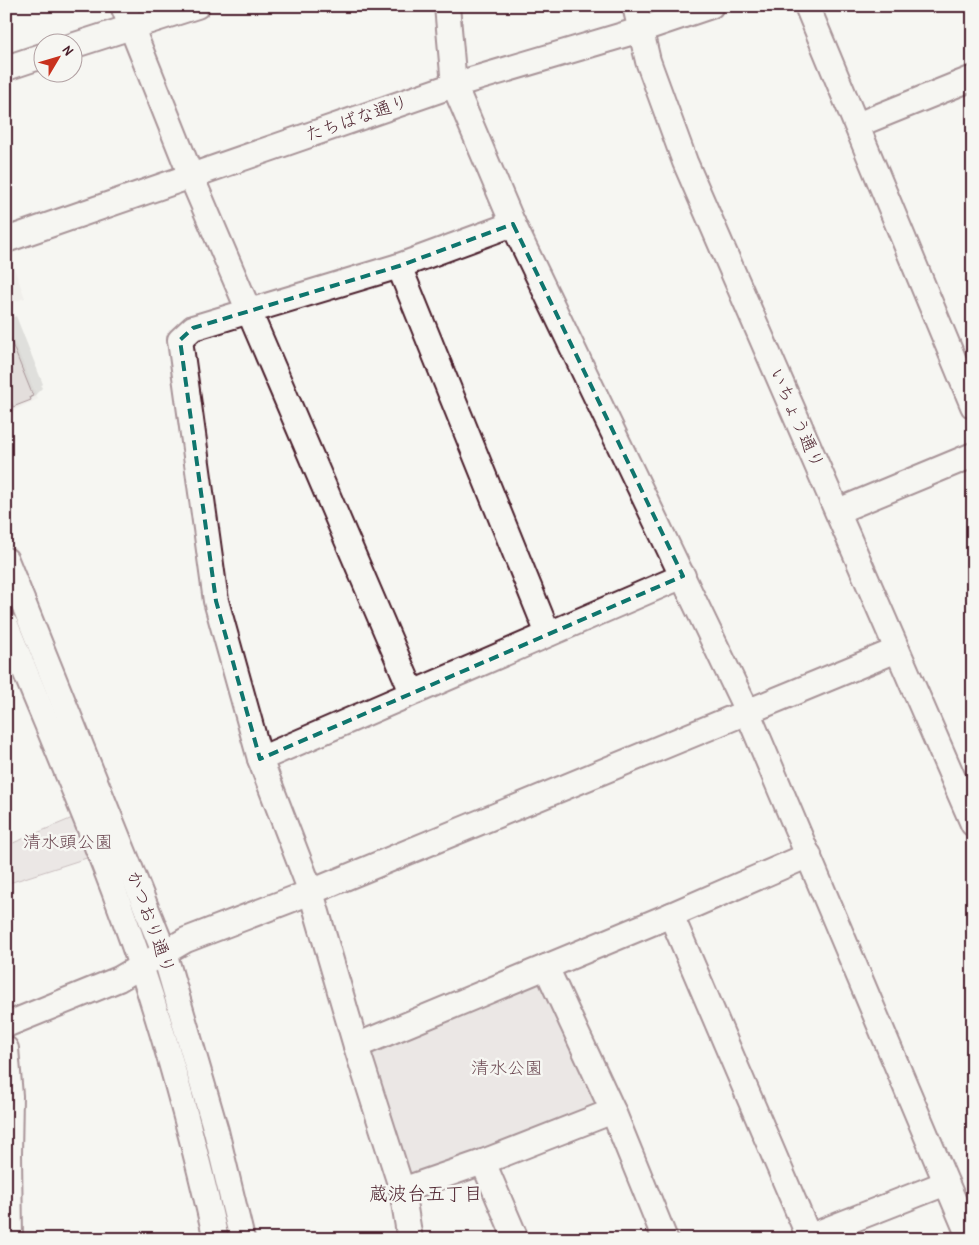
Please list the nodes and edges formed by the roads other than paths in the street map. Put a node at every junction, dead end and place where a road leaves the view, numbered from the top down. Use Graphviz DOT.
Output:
graph roads {
  1 [pos="197,6"];
  2 [pos="447,6"];
  3 [pos="635,6"];
  4 [pos="711,6"];
  5 [pos="807,6"];
  6 [pos="127,17"];
  7 [pos="640,30"];
  8 [pos="82,41"];
  9 [pos="32,59"];
  10 [pos="6,68"];
  11 [pos="973,78"];
  12 [pos="454,85"];
  13 [pos="857,125"];
  14 [pos="191,176"];
  15 [pos="514,224"];
  16 [pos="6,240"];
  17 [pos="398,266"];
  18 [pos="248,311"];
  19 [pos="973,406"];
  20 [pos="973,455"];
  21 [pos="838,512"];
  22 [pos="6,560"];
  23 [pos="683,576"];
  24 [pos="6,625"];
  25 [pos="548,634"];
  26 [pos="897,650"];
  27 [pos="412,692"];
  28 [pos="748,711"];
  29 [pos="260,758"];
  30 [pos="973,824"];
  31 [pos="809,855"];
  32 [pos="311,892"];
  33 [pos="671,915"];
  34 [pos="164,952"];
  35 [pos="141,966"];
  36 [pos="546,967"];
  37 [pos="6,1025"];
  38 [pos="356,1046"];
  39 [pos="6,1048"];
  40 [pos="613,1111"];
  41 [pos="7,1153"];
  42 [pos="483,1162"];
  43 [pos="946,1183"];
  44 [pos="402,1190"];
  45 [pos="806,1238"];
  46 [pos="10,1239"];
  47 [pos="216,1239"];
  48 [pos="242,1239"];
  49 [pos="410,1239"];
  50 [pos="516,1239"];
  51 [pos="665,1239"];
  52 [pos="970,1239"];
  1 -- 6 [label="street"];
  2 -- 12 [label="street"];
  3 -- 7 [label="street, いちょう通り"];
  4 -- 7 [label="street, たちばな通り"];
  5 -- 13 [label="street"];
  6 -- 8 [label="street"];
  6 -- 14 [label="street"];
  7 -- 12 [label="street, たちばな通り"];
  7 -- 21 [label="street, いちょう通り"];
  9 -- 10 [label="street"];
  11 -- 13 [label="street"];
  12 -- 14 [label="street, たちばな通り"];
  12 -- 15 [label="street"];
  13 -- 19 [label="street"];
  14 -- 16 [label="street, たちばな通り"];
  14 -- 18 [label="street"];
  15 -- 17 [label="street"];
  15 -- 23 [label="street"];
  17 -- 18 [label="street"];
  17 -- 25 [label="street"];
  18 -- 27 [label="street"];
  18 -- 29 [label="street"];
  20 -- 21 [label="street"];
  21 -- 26 [label="street, いちょう通り"];
  22 -- 34 [label="street, かつおり通り"];
  23 -- 25 [label="street"];
  23 -- 28 [label="street"];
  24 -- 35 [label="street, かつおり通り"];
  25 -- 27 [label="street"];
  26 -- 28 [label="street"];
  26 -- 30 [label="street, いちょう通り"];
  27 -- 29 [label="street"];
  28 -- 31 [label="street"];
  28 -- 32 [label="street"];
  29 -- 32 [label="street"];
  31 -- 33 [label="street"];
  31 -- 43 [label="street"];
  32 -- 34 [label="street"];
  32 -- 38 [label="street"];
  33 -- 36 [label="street"];
  33 -- 45 [label="street"];
  34 -- 35 [label="street"];
  34 -- 48 [label="street, かつおり通り"];
  35 -- 37 [label="street"];
  35 -- 47 [label="street, かつおり通り"];
  36 -- 38 [label="street"];
  36 -- 40 [label="street"];
  38 -- 44 [label="street"];
  39 -- 41 [label="street"];
  40 -- 42 [label="street"];
  40 -- 51 [label="street"];
  41 -- 46 [label="street"];
  42 -- 44 [label="street"];
  42 -- 50 [label="street"];
  43 -- 45 [label="street"];
  43 -- 52 [label="street"];
  44 -- 49 [label="street"];
}
